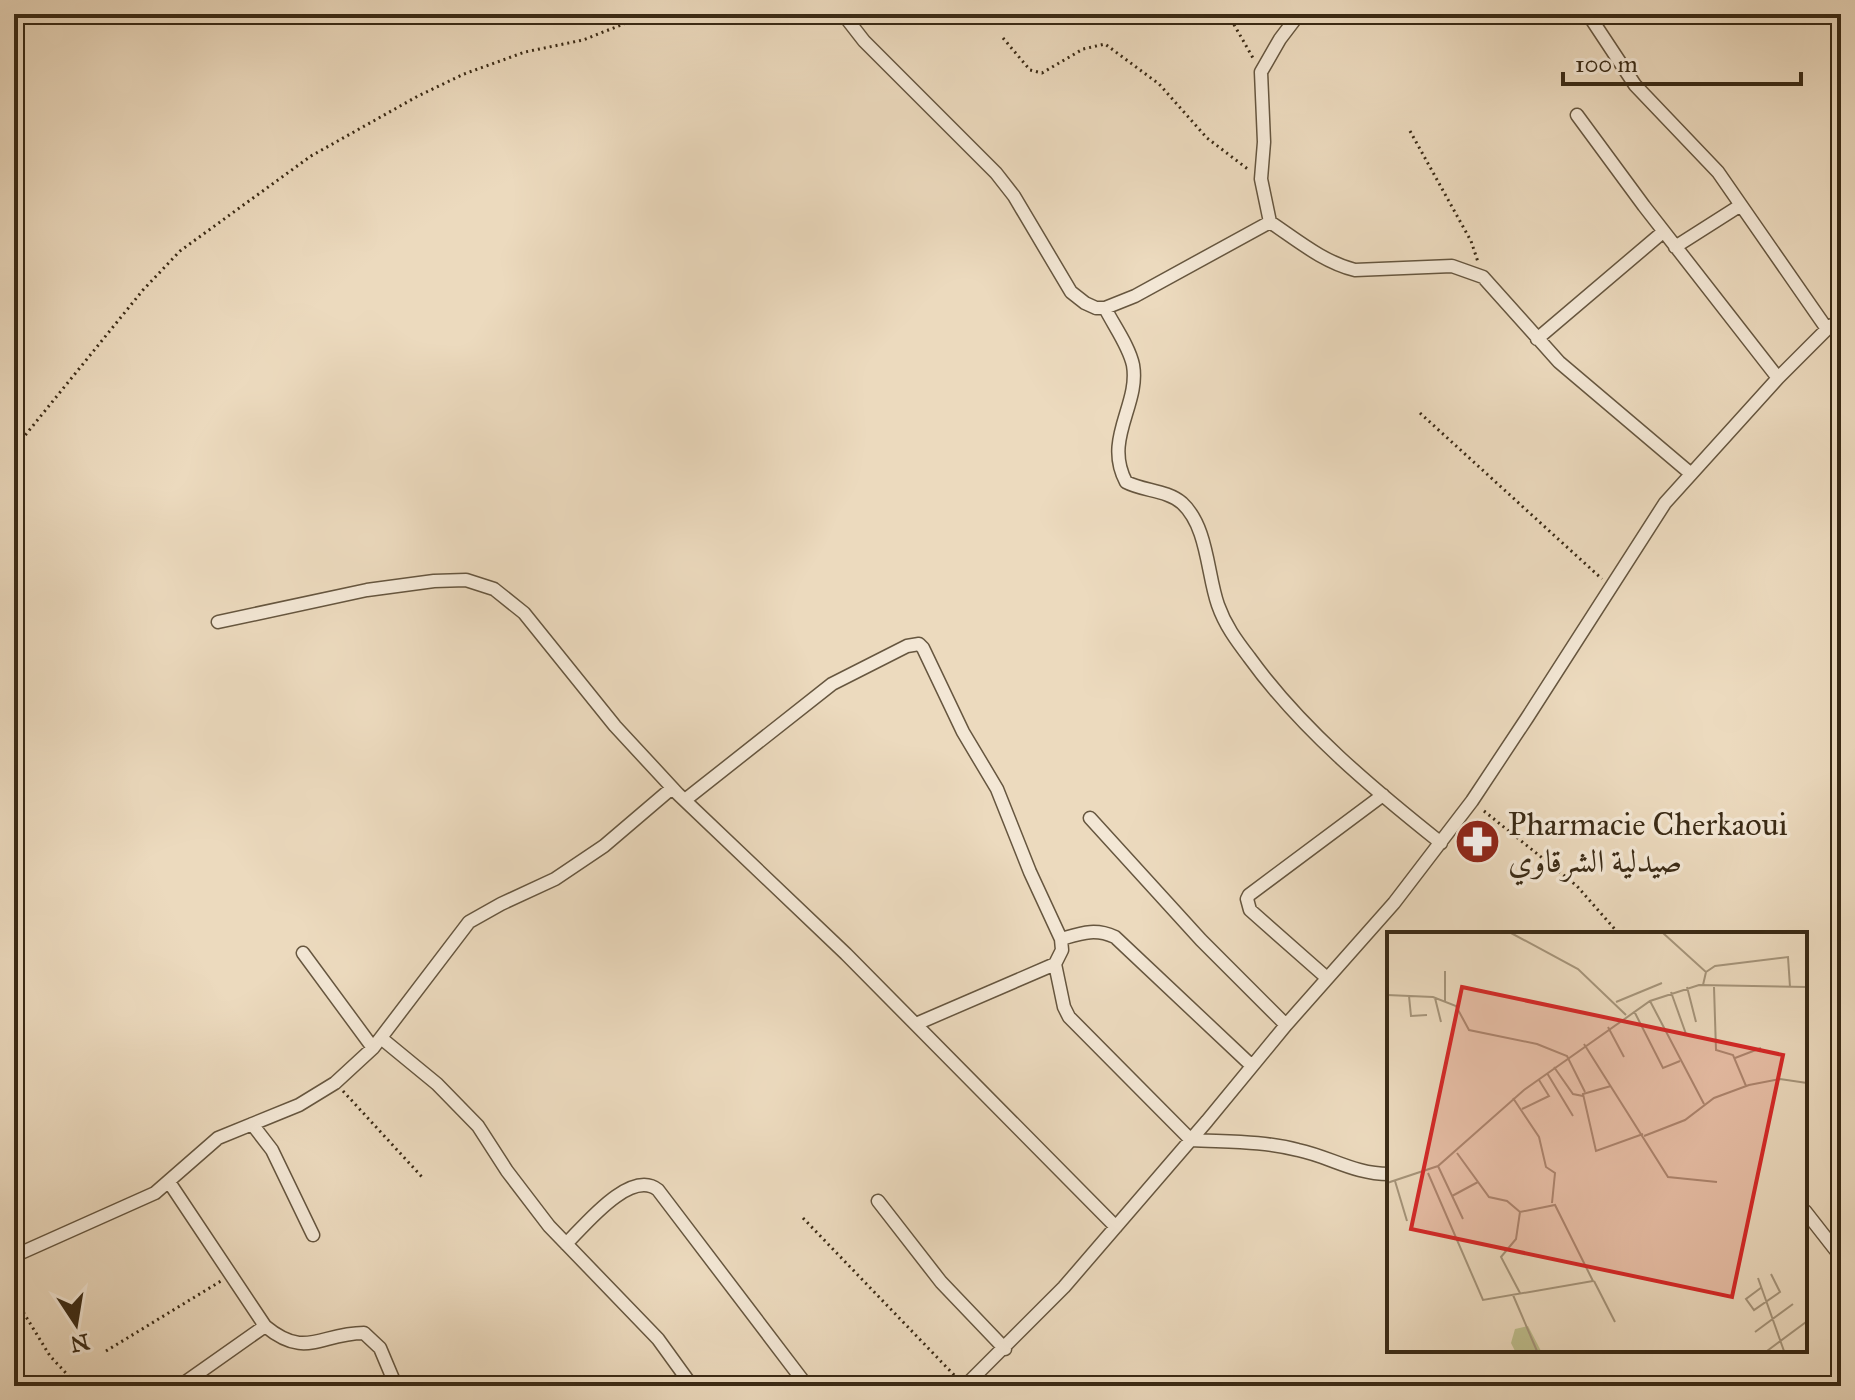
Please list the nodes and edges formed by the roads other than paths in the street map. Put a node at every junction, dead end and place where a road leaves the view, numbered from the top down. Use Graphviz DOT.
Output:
graph roads {
  1 [pos="843,14"];
  2 [pos="1299,14"];
  3 [pos="1588,14"];
  4 [pos="1577,115"];
  5 [pos="1741,205"];
  6 [pos="1270,222"];
  7 [pos="1663,232"];
  8 [pos="1675,247"];
  9 [pos="1105,308"];
  10 [pos="1841,319"];
  11 [pos="1827,329"];
  12 [pos="1537,339"];
  13 [pos="1778,378"];
  14 [pos="1690,473"];
  15 [pos="218,622"];
  16 [pos="672,788"];
  17 [pos="1383,795"];
  18 [pos="685,800"];
  19 [pos="1090,818"];
  20 [pos="1441,843"];
  21 [pos="1061,939"];
  22 [pos="303,953"];
  23 [pos="1055,964"];
  24 [pos="1327,978"];
  25 [pos="916,1024"];
  26 [pos="1286,1025"];
  27 [pos="377,1043"];
  28 [pos="1252,1066"];
  29 [pos="252,1124"];
  30 [pos="1191,1140"];
  31 [pos="1387,1174"];
  32 [pos="169,1182"];
  33 [pos="878,1201"];
  34 [pos="1807,1214"];
  35 [pos="1116,1227"];
  36 [pos="313,1235"];
  37 [pos="566,1244"];
  38 [pos="14,1256"];
  39 [pos="1841,1257"];
  40 [pos="265,1326"];
  41 [pos="1005,1349"];
  42 [pos="180,1386"];
  43 [pos="396,1386"];
  44 [pos="692,1386"];
  45 [pos="807,1386"];
  46 [pos="965,1386"];
  1 -- 9 [label="street"];
  2 -- 6 [label="street"];
  3 -- 5 [label="street"];
  4 -- 7 [label="street"];
  5 -- 8 [label="street"];
  5 -- 11 [label="street"];
  6 -- 9 [label="street"];
  6 -- 12 [label="street"];
  7 -- 8 [label="street"];
  7 -- 12 [label="street"];
  8 -- 13 [label="street"];
  9 -- 17 [label="street"];
  10 -- 11 [label="street"];
  11 -- 13 [label="street"];
  12 -- 14 [label="street"];
  13 -- 14 [label="street"];
  14 -- 20 [label="street"];
  15 -- 16 [label="street"];
  16 -- 18 [label="street"];
  16 -- 27 [label="street"];
  17 -- 20 [label="street"];
  17 -- 24 [label="street"];
  18 -- 21 [label="street"];
  18 -- 25 [label="street"];
  19 -- 26 [label="street"];
  20 -- 24 [label="street"];
  21 -- 23 [label="street"];
  21 -- 28 [label="street"];
  22 -- 27 [label="street"];
  23 -- 25 [label="street"];
  23 -- 30 [label="street"];
  24 -- 26 [label="street"];
  25 -- 35 [label="street"];
  26 -- 28 [label="street"];
  27 -- 29 [label="street"];
  27 -- 37 [label="street"];
  28 -- 30 [label="street"];
  29 -- 32 [label="street"];
  29 -- 36 [label="street"];
  30 -- 31 [label="street"];
  30 -- 35 [label="street"];
  32 -- 38 [label="street"];
  32 -- 40 [label="street"];
  33 -- 41 [label="street"];
  34 -- 39 [label="street"];
  35 -- 41 [label="street"];
  37 -- 44 [label="street"];
  37 -- 45 [label="street"];
  40 -- 42 [label="street"];
  40 -- 43 [label="street"];
  41 -- 46 [label="street"];
}
